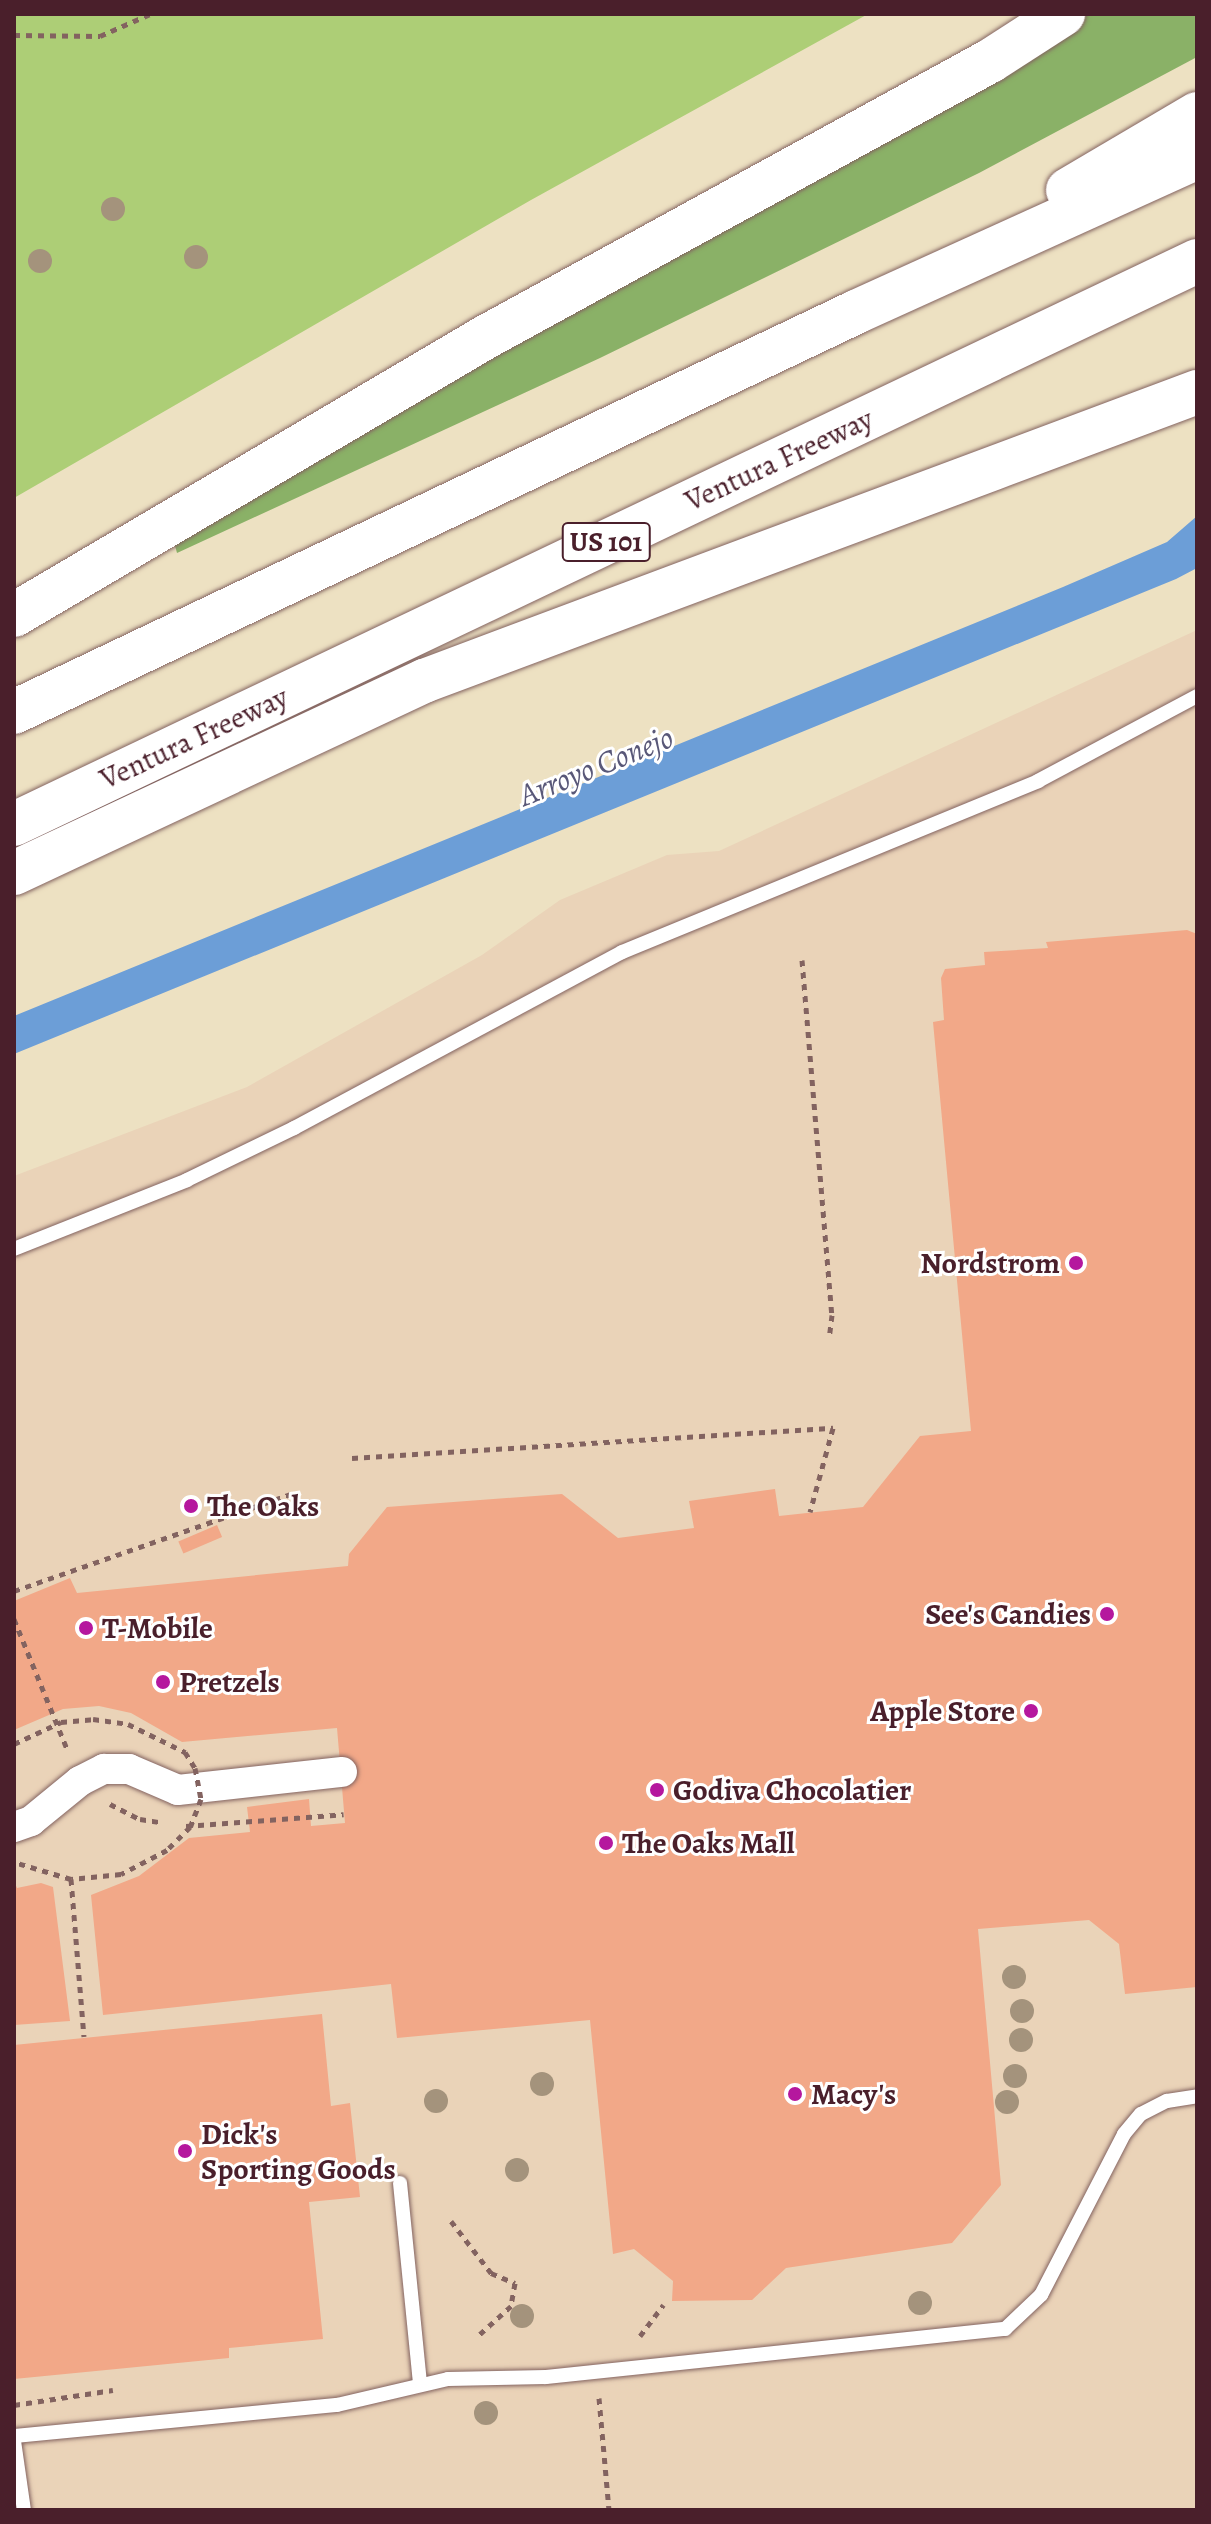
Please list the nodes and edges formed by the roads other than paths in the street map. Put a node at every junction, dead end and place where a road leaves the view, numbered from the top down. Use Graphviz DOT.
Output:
graph roads {
  1 [pos="1063,14"];
  2 [pos="1197,114"];
  3 [pos="1197,157"];
  4 [pos="1197,261"];
  5 [pos="856,312"];
  6 [pos="1197,392"];
  7 [pos="14,615"];
  8 [pos="1197,696"];
  9 [pos="14,712"];
  10 [pos="14,824"];
  11 [pos="14,873"];
  12 [pos="14,1249"];
  13 [pos="342,1772"];
  14 [pos="14,1827"];
  15 [pos="1197,2096"];
  16 [pos="400,2183"];
  17 [pos="420,2384"];
  18 [pos="14,2438"];
  19 [pos="24,2510"];
  1 -- 7 [label="highway"];
  2 -- 5 [label="highway"];
  3 -- 5 [label="highway"];
  4 -- 10 [label="highway, Ventura Freeway / US 101"];
  5 -- 9 [label="highway"];
  6 -- 11 [label="highway"];
  8 -- 12 [label="lane"];
  13 -- 14 [label="street"];
  15 -- 17 [label="lane"];
  16 -- 17 [label="lane"];
  17 -- 18 [label="lane"];
  18 -- 19 [label="lane"];
}
